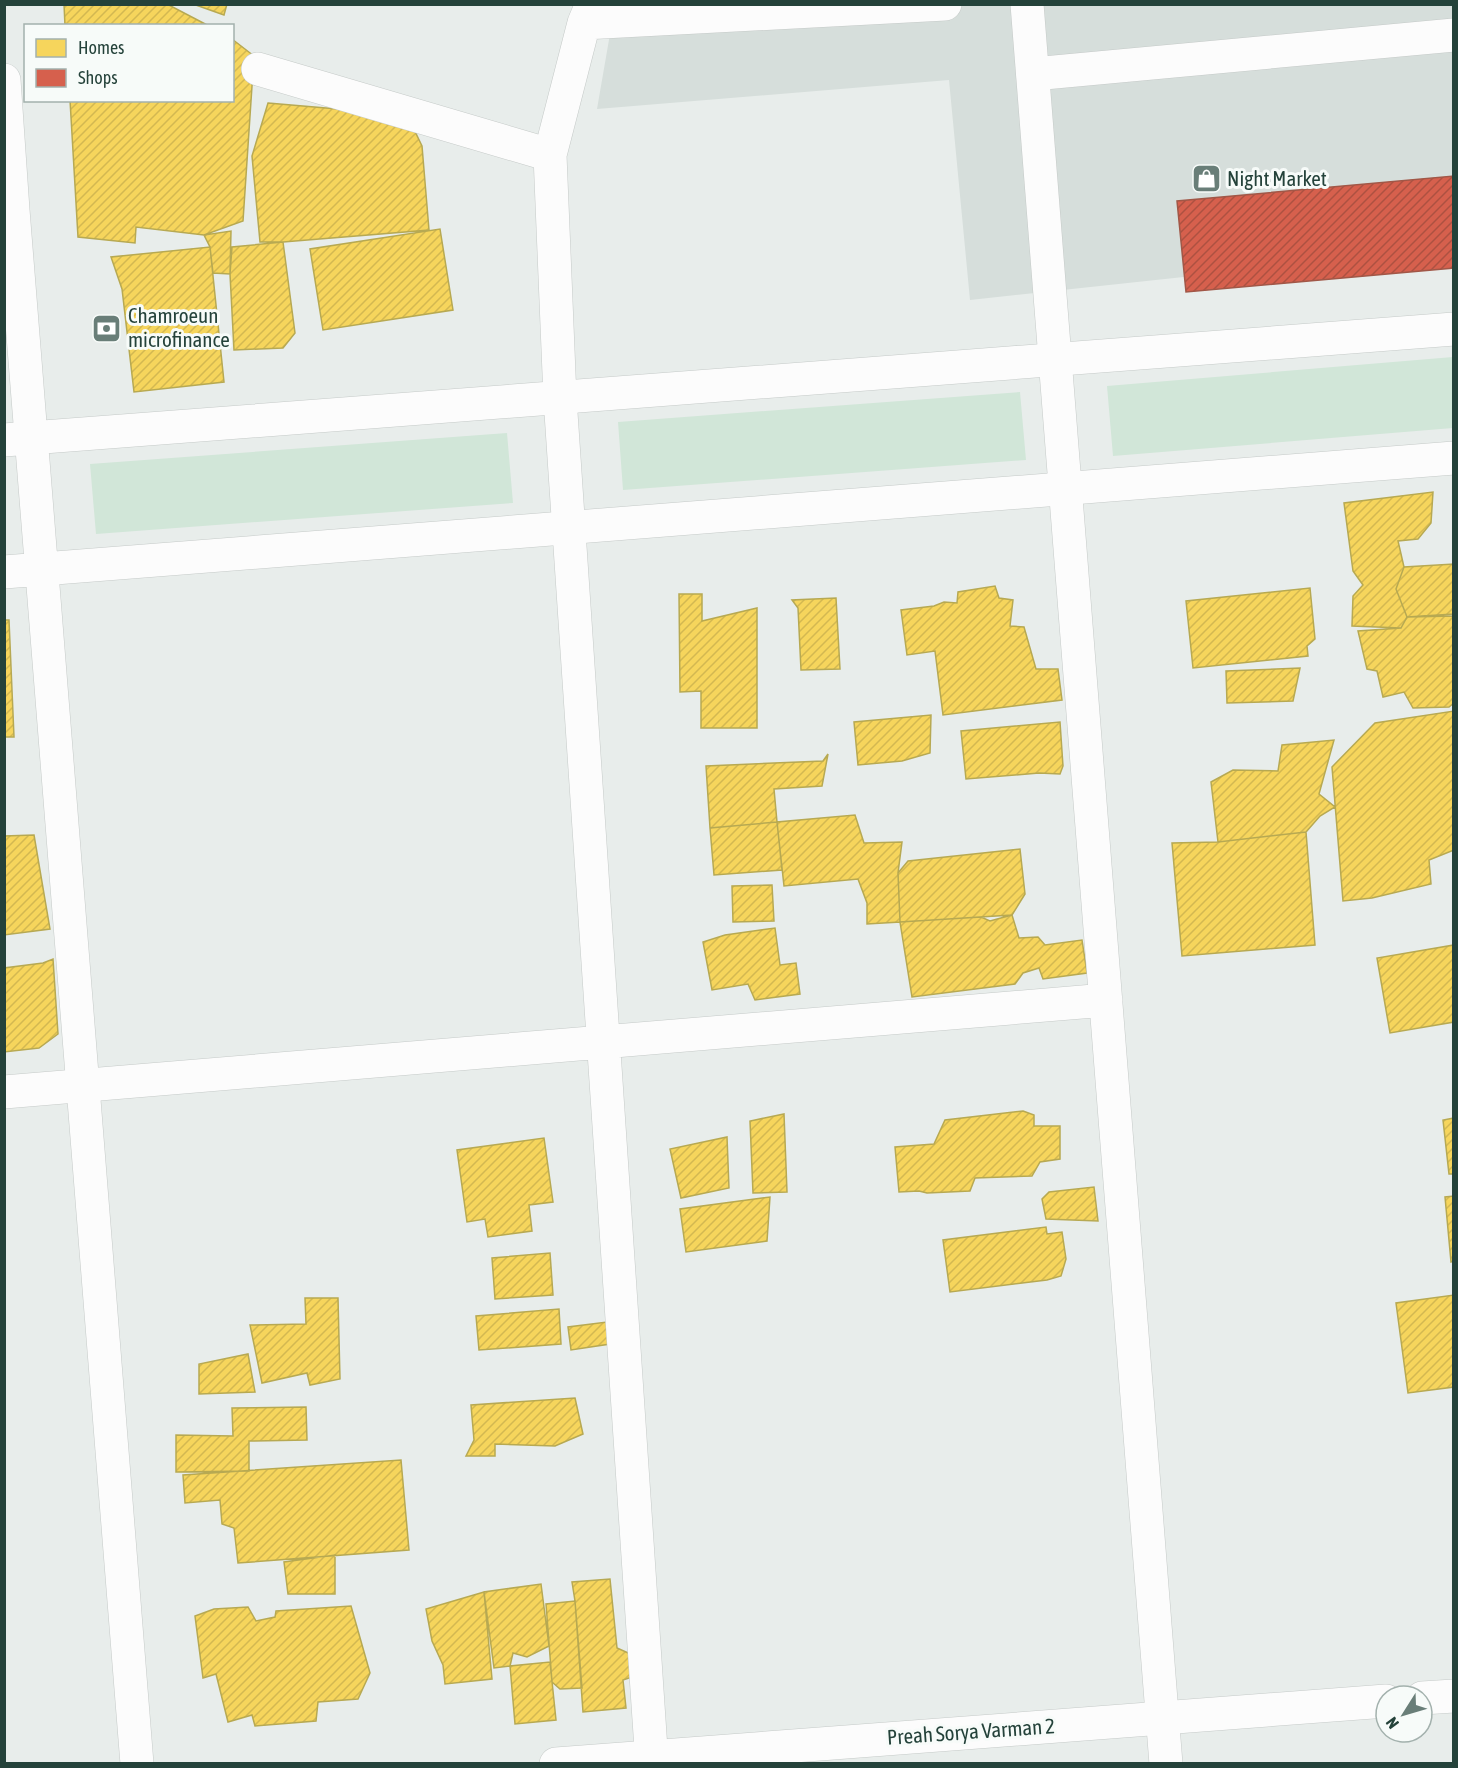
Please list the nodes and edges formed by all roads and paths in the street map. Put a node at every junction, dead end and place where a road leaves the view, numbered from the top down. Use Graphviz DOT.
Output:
graph roads {
  1 [pos="945,4"];
  2 [pos="1027,4"];
  3 [pos="588,14"];
  4 [pos="1454,35"];
  5 [pos="258,69"];
  6 [pos="1033,74"];
  7 [pos="4,80"];
  8 [pos="550,154"];
  9 [pos="9,210"];
  10 [pos="1454,329"];
  11 [pos="1055,359"];
  12 [pos="560,398"];
  13 [pos="18,439"];
  14 [pos="1454,458"];
  15 [pos="1065,488"];
  16 [pos="568,528"];
  17 [pos="42,569"];
  18 [pos="4,572"];
  19 [pos="1106,1000"];
  20 [pos="603,1042"];
  21 [pos="83,1085"];
  22 [pos="4,1092"];
  23 [pos="1454,1696"];
  24 [pos="1434,1697"];
  25 [pos="1374,1702"];
  26 [pos="1162,1718"];
  27 [pos="652,1760"];
  28 [pos="137,1764"];
  29 [pos="556,1764"];
  30 [pos="1166,1764"];
  1 -- 3 [label="street"];
  2 -- 6 [label="street"];
  3 -- 8 [label="street"];
  4 -- 6 [label="street"];
  5 -- 8 [label="street"];
  6 -- 11 [label="street"];
  7 -- 9 [label="street"];
  8 -- 12 [label="street"];
  9 -- 13 [label="street"];
  10 -- 11 [label="street"];
  11 -- 12 [label="street"];
  11 -- 15 [label="street"];
  12 -- 13 [label="street"];
  12 -- 16 [label="street"];
  13 -- 17 [label="street"];
  14 -- 15 [label="street"];
  15 -- 16 [label="street"];
  15 -- 19 [label="street"];
  16 -- 17 [label="street"];
  16 -- 20 [label="street"];
  17 -- 18 [label="street"];
  17 -- 21 [label="street"];
  19 -- 20 [label="street"];
  19 -- 26 [label="street"];
  20 -- 21 [label="street"];
  20 -- 27 [label="street"];
  21 -- 22 [label="street"];
  21 -- 28 [label="street"];
  23 -- 24 [label="street"];
  25 -- 26 [label="street, Preah Sorya Varman 2"];
  26 -- 27 [label="street, Preah Sorya Varman 2"];
  26 -- 30 [label="street"];
  27 -- 29 [label="street, Preah Sorya Varman 2"];
}
